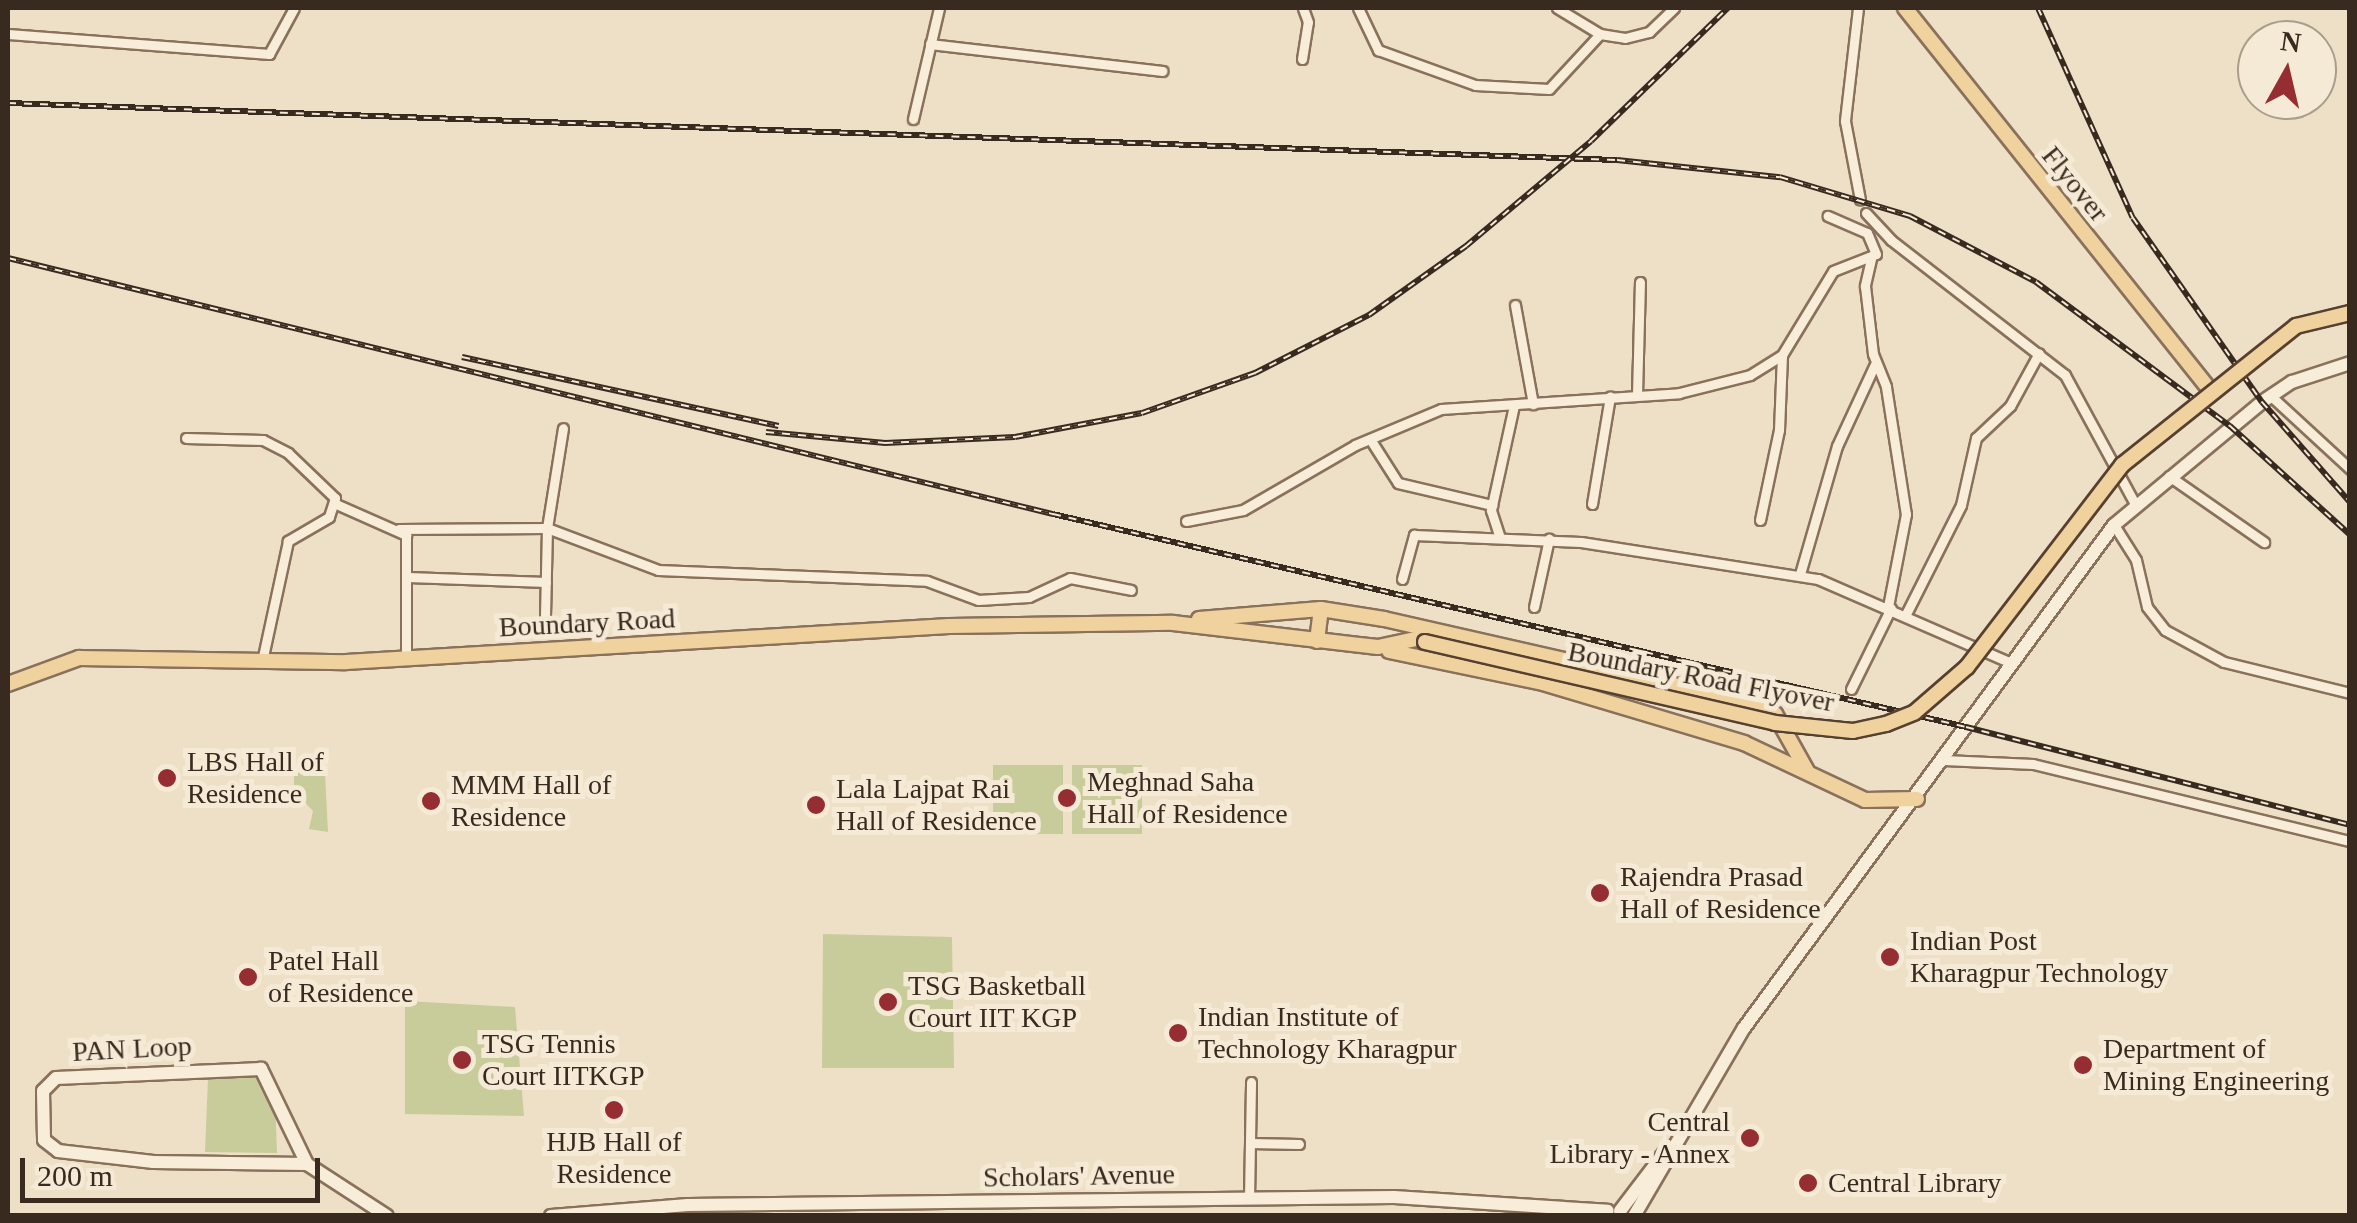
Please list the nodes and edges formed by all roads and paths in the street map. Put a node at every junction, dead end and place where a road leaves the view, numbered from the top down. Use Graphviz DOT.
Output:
graph roads {
  1 [pos="294,8"];
  2 [pos="939,8"];
  3 [pos="1303,8"];
  4 [pos="1358,8"];
  5 [pos="1557,8"];
  6 [pos="1674,8"];
  7 [pos="1905,8"];
  8 [pos="1858,11"];
  9 [pos="8,34"];
  10 [pos="1600,34"];
  11 [pos="930,44"];
  12 [pos="1302,59"];
  13 [pos="1162,72"];
  14 [pos="913,119"];
  15 [pos="1860,200"];
  16 [pos="1866,213"];
  17 [pos="1828,216"];
  18 [pos="1871,259"];
  19 [pos="1640,282"];
  20 [pos="1515,305"];
  21 [pos="2350,312"];
  22 [pos="2040,353"];
  23 [pos="1782,355"];
  24 [pos="2350,362"];
  25 [pos="1876,364"];
  26 [pos="2210,390"];
  27 [pos="1638,394"];
  28 [pos="1610,396"];
  29 [pos="2271,396"];
  30 [pos="1533,404"];
  31 [pos="1514,406"];
  32 [pos="563,428"];
  33 [pos="186,438"];
  34 [pos="1370,439"];
  35 [pos="2350,468"];
  36 [pos="2169,476"];
  37 [pos="2134,502"];
  38 [pos="336,504"];
  39 [pos="1492,504"];
  40 [pos="1592,504"];
  41 [pos="1760,520"];
  42 [pos="1186,521"];
  43 [pos="2114,525"];
  44 [pos="547,528"];
  45 [pos="398,529"];
  46 [pos="1500,538"];
  47 [pos="1549,539"];
  48 [pos="2264,542"];
  49 [pos="1800,574"];
  50 [pos="408,577"];
  51 [pos="1402,580"];
  52 [pos="546,582"];
  53 [pos="1131,590"];
  54 [pos="1534,607"];
  55 [pos="1889,608"];
  56 [pos="1321,609"];
  57 [pos="1906,614"];
  58 [pos="545,616"];
  59 [pos="1398,621"];
  60 [pos="1173,623"];
  61 [pos="1317,641"];
  62 [pos="1421,641"];
  63 [pos="1378,647"];
  64 [pos="406,657"];
  65 [pos="262,661"];
  66 [pos="2007,662"];
  67 [pos="8,684"];
  68 [pos="1851,689"];
  69 [pos="2350,693"];
  70 [pos="1944,760"];
  71 [pos="1807,771"];
  72 [pos="1916,800"];
  73 [pos="2350,841"];
  74 [pos="1251,1082"];
  75 [pos="1250,1143"];
  76 [pos="1299,1144"];
  77 [pos="307,1164"];
  78 [pos="1250,1199"];
  79 [pos="818,1210"];
  80 [pos="1618,1214"];
  81 [pos="387,1216"];
  82 [pos="551,1216"];
  1 -- 9 [label="street"];
  2 -- 11 [label="street"];
  3 -- 12 [label="street"];
  4 -- 10 [label="street"];
  5 -- 10 [label="street"];
  6 -- 10 [label="street"];
  7 -- 26 [label="main road, Flyover"];
  8 -- 15 [label="street"];
  11 -- 13 [label="street"];
  11 -- 14 [label="street"];
  16 -- 22 [label="street"];
  17 -- 18 [label="street"];
  18 -- 23 [label="street"];
  18 -- 25 [label="street"];
  19 -- 27 [label="street"];
  20 -- 30 [label="street"];
  21 -- 26 [label="main road, Boundary Road Flyover, bridge"];
  22 -- 37 [label="street"];
  22 -- 57 [label="street"];
  23 -- 27 [label="street"];
  23 -- 41 [label="street"];
  24 -- 29 [label="street"];
  25 -- 49 [label="street"];
  25 -- 55 [label="street"];
  26 -- 62 [label="main road, Boundary Road Flyover, bridge"];
  27 -- 28 [label="street"];
  28 -- 30 [label="street"];
  28 -- 40 [label="street"];
  29 -- 35 [label="street"];
  29 -- 36 [label="street"];
  30 -- 31 [label="street"];
  31 -- 34 [label="street"];
  31 -- 39 [label="street"];
  32 -- 44 [label="street"];
  33 -- 38 [label="street"];
  34 -- 39 [label="street"];
  34 -- 42 [label="street"];
  36 -- 37 [label="street"];
  36 -- 48 [label="street"];
  37 -- 43 [label="street"];
  38 -- 45 [label="street"];
  38 -- 65 [label="street"];
  39 -- 46 [label="street"];
  43 -- 66 [label="street"];
  43 -- 69 [label="street"];
  44 -- 45 [label="street"];
  44 -- 52 [label="street"];
  44 -- 53 [label="street"];
  45 -- 50 [label="street"];
  46 -- 47 [label="street"];
  46 -- 51 [label="street"];
  47 -- 49 [label="street"];
  47 -- 54 [label="street"];
  49 -- 55 [label="street"];
  50 -- 52 [label="street"];
  50 -- 64 [label="street"];
  52 -- 58 [label="street"];
  55 -- 57 [label="street"];
  55 -- 68 [label="street"];
  56 -- 59 [label="main road, Boundary Road"];
  56 -- 60 [label="main road, Boundary Road"];
  56 -- 61 [label="main road"];
  57 -- 66 [label="street"];
  59 -- 62 [label="main road"];
  59 -- 71 [label="main road, Boundary Road"];
  60 -- 61 [label="main road, Boundary Road"];
  60 -- 64 [label="main road, Boundary Road"];
  61 -- 63 [label="main road, Boundary Road"];
  62 -- 63 [label="main road, Boundary Road Flyover"];
  63 -- 71 [label="main road"];
  64 -- 65 [label="main road, Boundary Road"];
  65 -- 67 [label="main road, Boundary Road"];
  66 -- 70 [label="street"];
  70 -- 72 [label="street"];
  70 -- 73 [label="street"];
  71 -- 72 [label="main road"];
  72 -- 80 [label="street"];
  74 -- 75 [label="street"];
  75 -- 76 [label="street"];
  75 -- 78 [label="street"];
  77 -- 77 [label="street, PAN Loop"];
  77 -- 81 [label="street"];
  78 -- 79 [label="street, Scholars' Avenue"];
  78 -- 80 [label="street, Scholars' Avenue"];
  79 -- 82 [label="street, Scholars' Avenue"];
}
